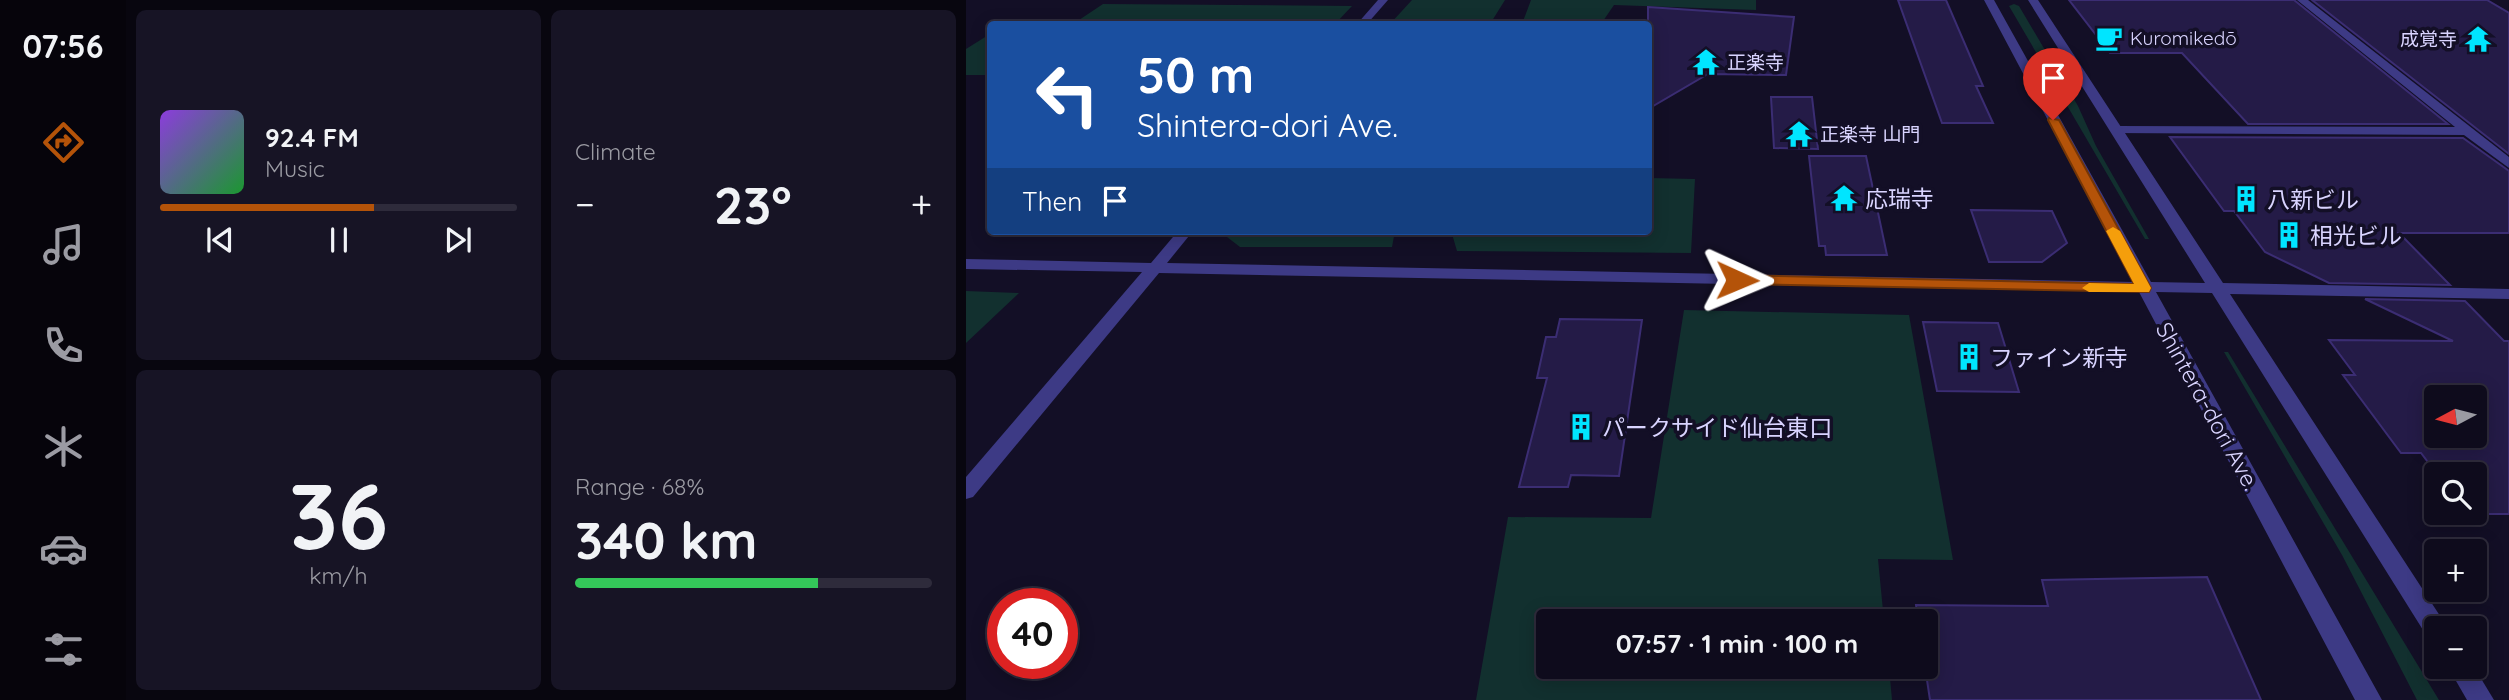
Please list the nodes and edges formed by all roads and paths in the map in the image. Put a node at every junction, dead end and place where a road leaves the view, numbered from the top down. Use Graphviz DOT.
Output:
graph roads {
  1 [pos="1382,0"];
  2 [pos="1989,0"];
  3 [pos="2033,0"];
  4 [pos="2302,0"];
  5 [pos="1364,21"];
  6 [pos="2115,130"];
  7 [pos="2467,131"];
  8 [pos="2509,164"];
  9 [pos="1183,235"];
  10 [pos="966,264"];
  11 [pos="1155,268"];
  12 [pos="2144,288"];
  13 [pos="2216,290"];
  14 [pos="2509,294"];
  15 [pos="966,491"];
  16 [pos="2427,616"];
  17 [pos="2468,679"];
  18 [pos="2369,700"];
  19 [pos="2481,700"];
  1 -- 5 [label="street"];
  2 -- 12 [label="street, Shintera-dori Ave."];
  3 -- 6 [label="street"];
  4 -- 7 [label="street"];
  6 -- 7 [label="street"];
  6 -- 13 [label="street"];
  7 -- 8 [label="street"];
  9 -- 11 [label="street"];
  10 -- 11 [label="street"];
  11 -- 12 [label="street"];
  11 -- 15 [label="street"];
  12 -- 13 [label="street"];
  12 -- 18 [label="street, Shintera-dori Ave."];
  13 -- 14 [label="street"];
  13 -- 16 [label="street"];
  17 -- 19 [label="street"];
}
